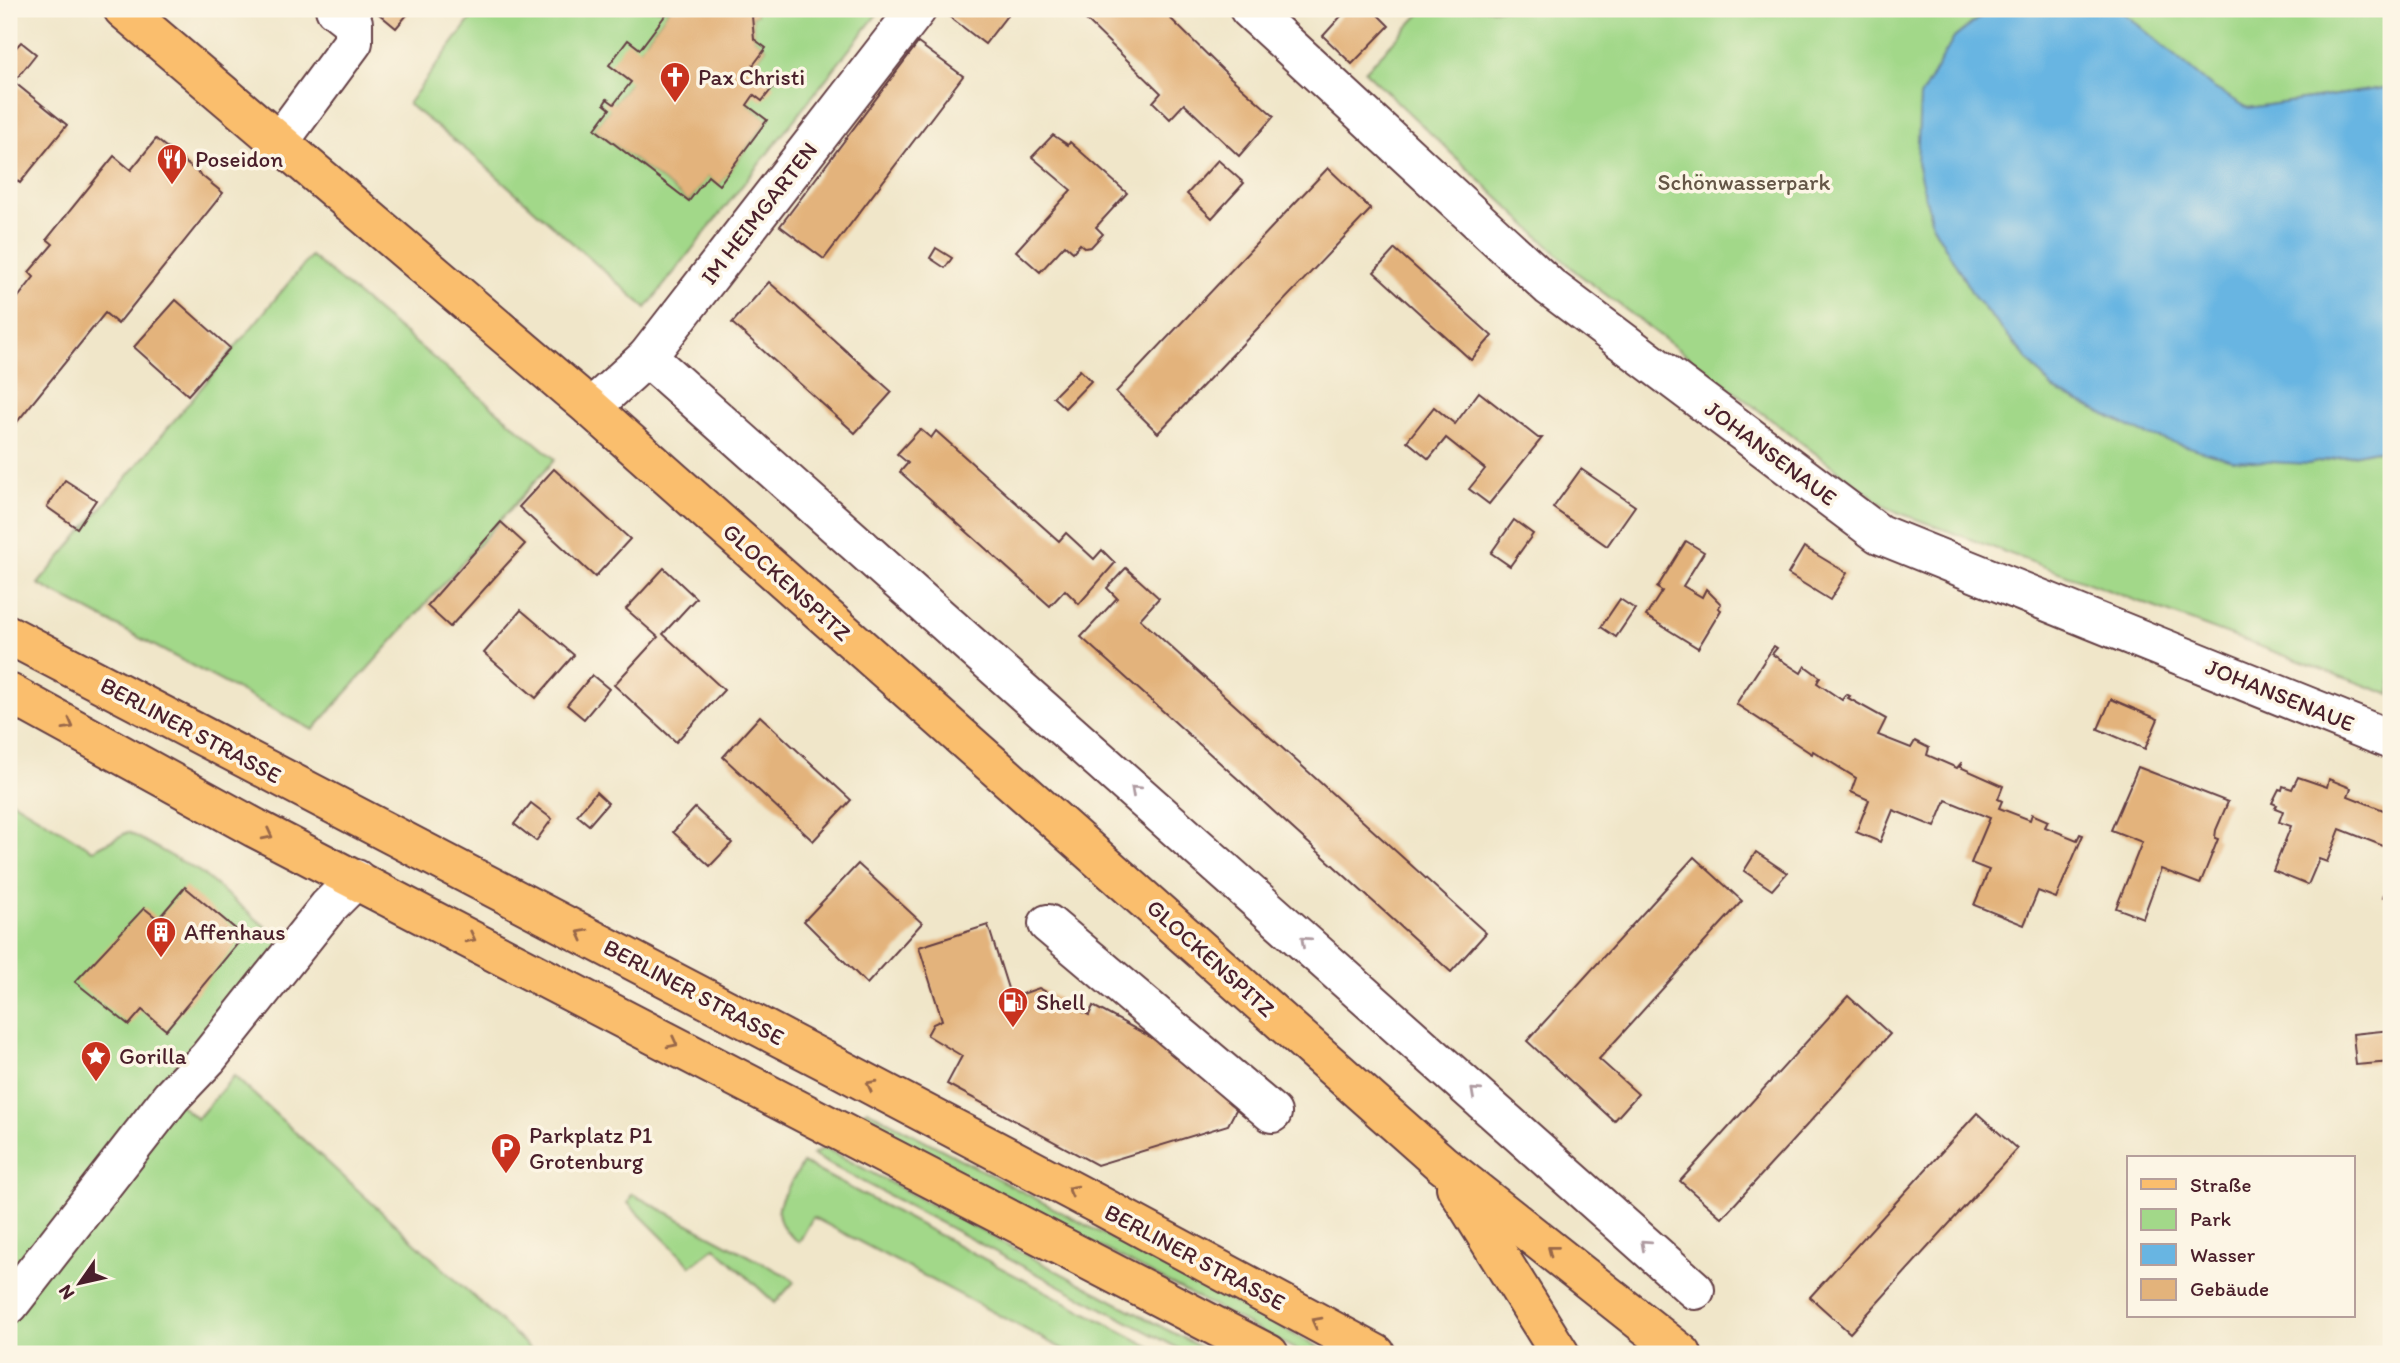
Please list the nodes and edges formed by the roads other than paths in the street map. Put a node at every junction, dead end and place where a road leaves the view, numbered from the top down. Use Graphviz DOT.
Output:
graph roads {
  1 [pos="123,9"];
  2 [pos="335,9"];
  3 [pos="917,9"];
  4 [pos="1249,9"];
  5 [pos="280,141"];
  6 [pos="647,357"];
  7 [pos="591,408"];
  8 [pos="9,635"];
  9 [pos="9,693"];
  10 [pos="2391,740"];
  11 [pos="356,879"];
  12 [pos="1048,924"];
  13 [pos="1272,1113"];
  14 [pos="1442,1164"];
  15 [pos="1695,1290"];
  16 [pos="9,1305"];
  17 [pos="1269,1354"];
  18 [pos="1376,1354"];
  19 [pos="1560,1354"];
  20 [pos="1682,1354"];
  1 -- 5 [label="main road, GLOCKENSPITZ"];
  2 -- 5 [label="street"];
  3 -- 6 [label="street, IM HEIMGARTEN"];
  4 -- 10 [label="street, JOHANSENAUE"];
  5 -- 7 [label="main road, GLOCKENSPITZ"];
  6 -- 7 [label="street, IM HEIMGARTEN"];
  15 -- 6 [label="street, one-way"];
  7 -- 14 [label="main road, GLOCKENSPITZ"];
  18 -- 8 [label="main road, BERLINER STRASSE, one-way"];
  9 -- 11 [label="main road, one-way"];
  11 -- 16 [label="street"];
  11 -- 17 [label="main road, one-way"];
  12 -- 13 [label="street"];
  14 -- 19 [label="main road, GLOCKENSPITZ"];
  20 -- 14 [label="main road, GLOCKENSPITZ, one-way"];
}
